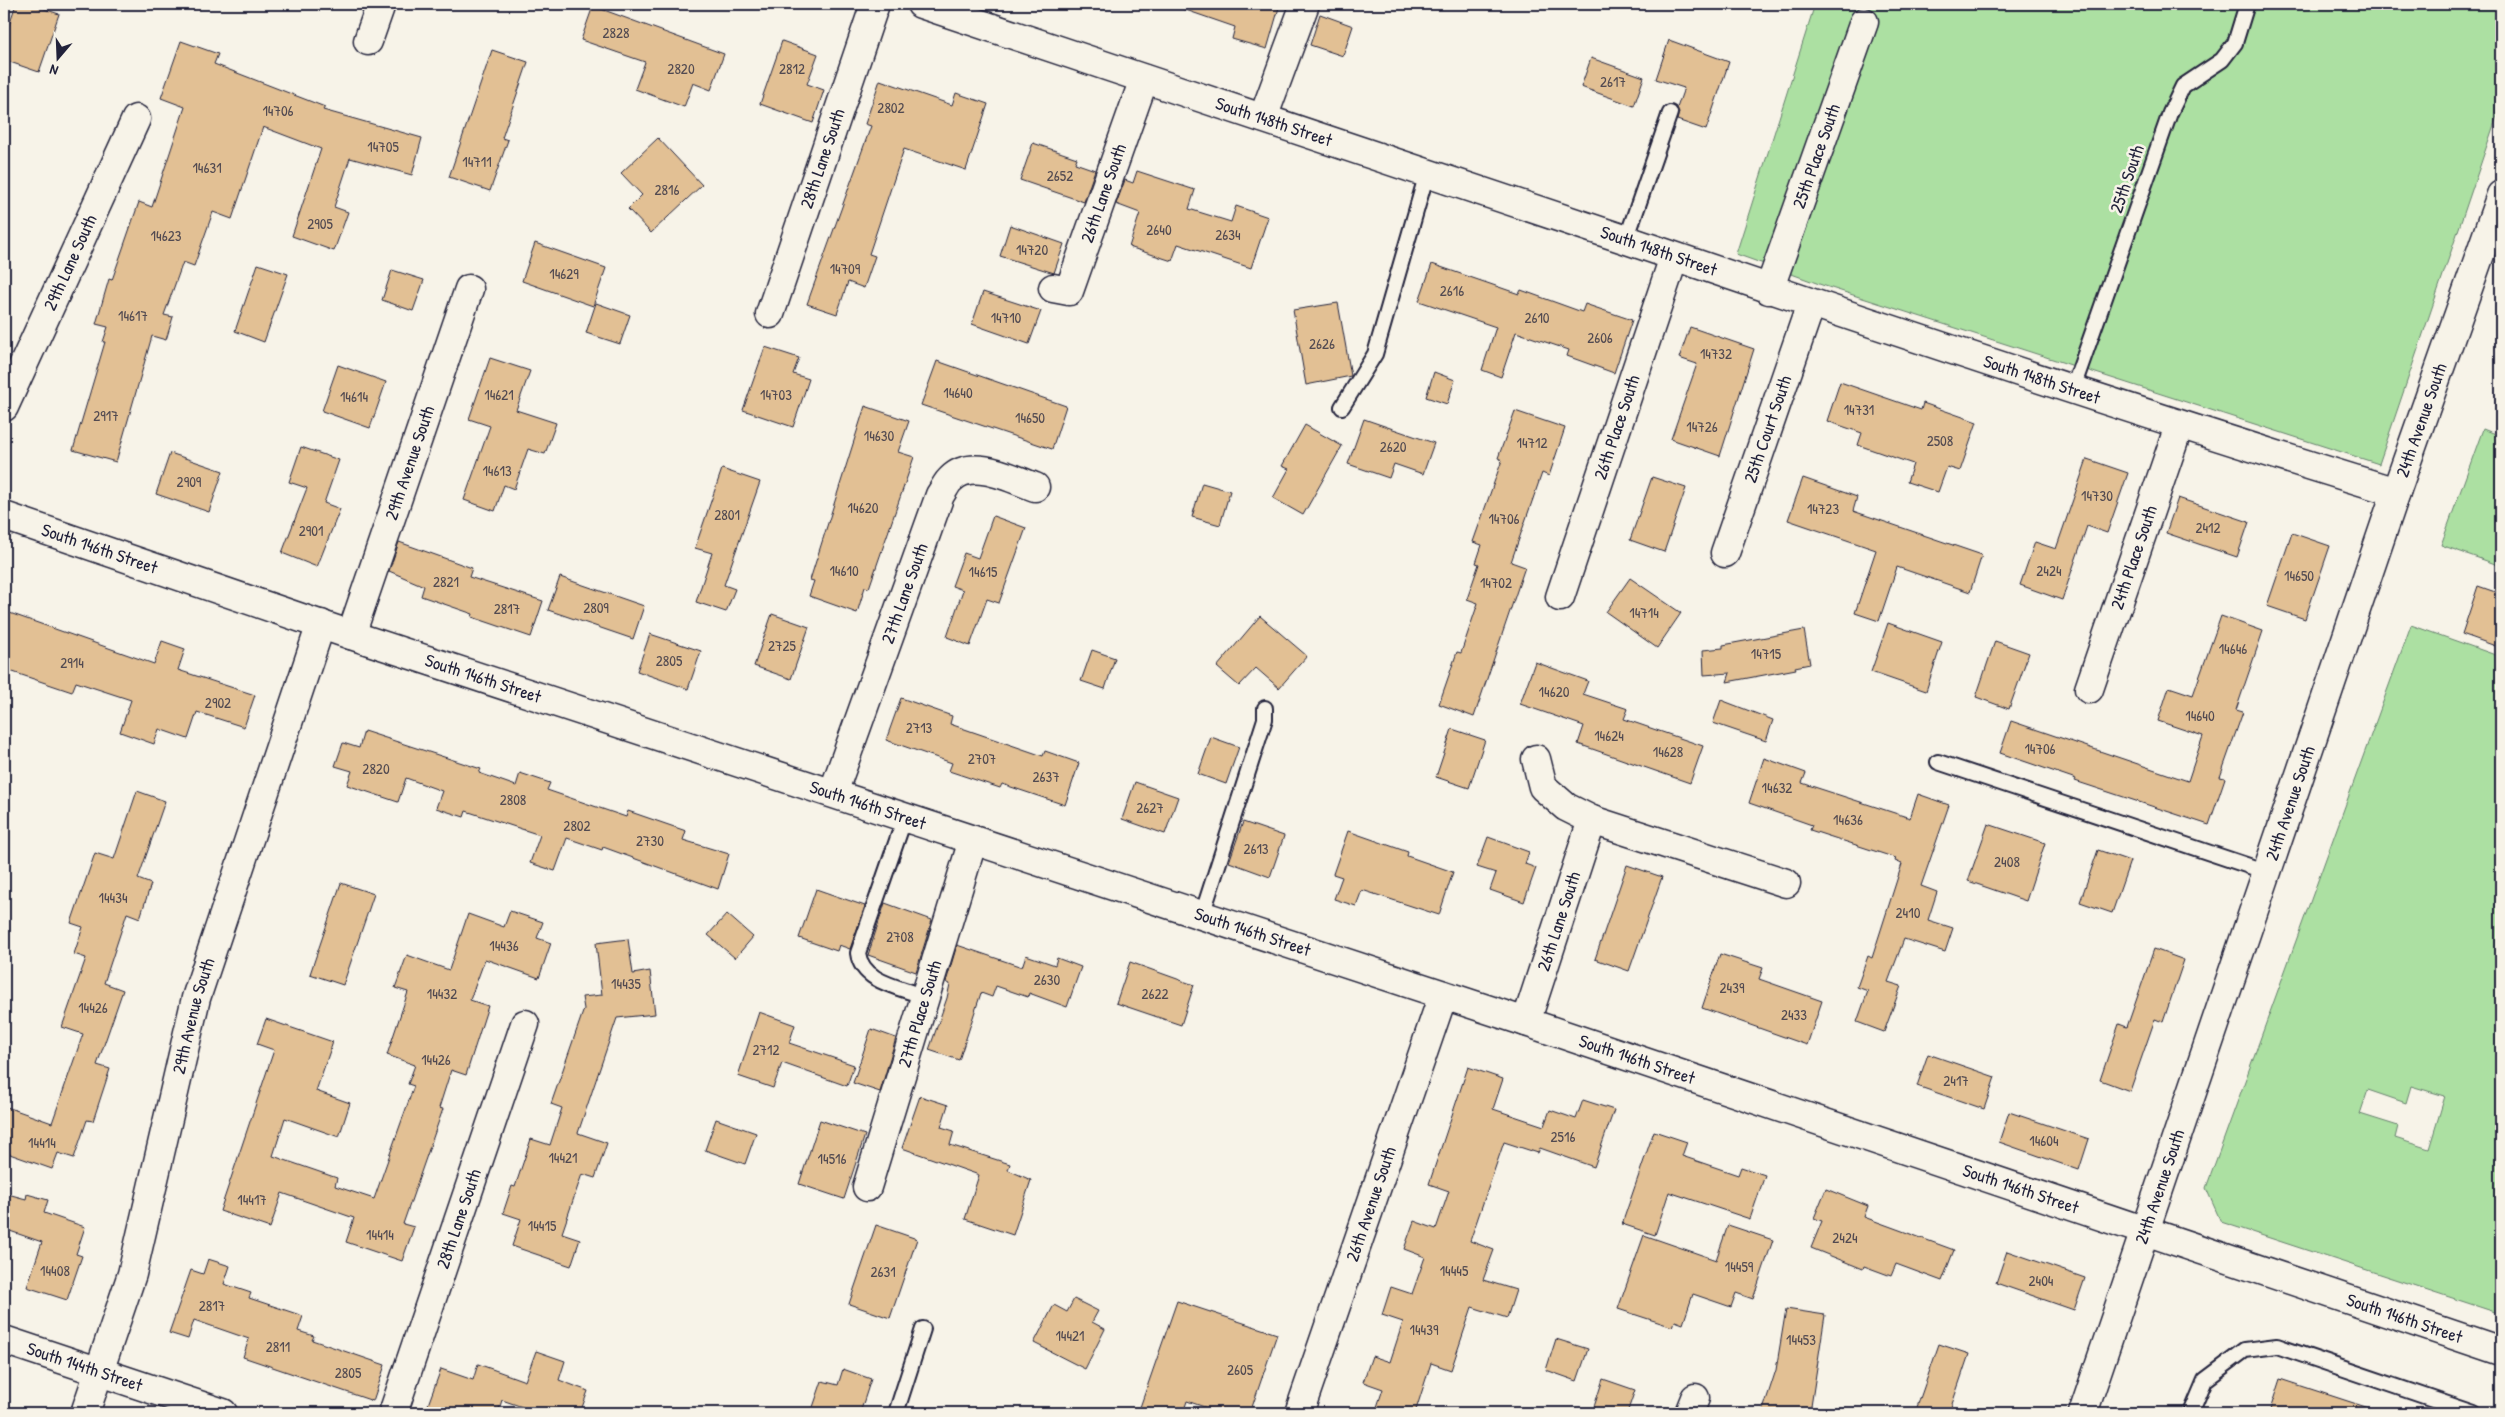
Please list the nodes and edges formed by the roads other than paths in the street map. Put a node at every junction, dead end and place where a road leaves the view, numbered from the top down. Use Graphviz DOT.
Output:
graph roads {
  1 [pos="381,4"];
  2 [pos="875,4"];
  3 [pos="921,4"];
  4 [pos="1305,4"];
  5 [pos="2247,4"];
  6 [pos="1864,22"];
  7 [pos="368,41"];
  8 [pos="1144,79"];
  9 [pos="1670,113"];
  10 [pos="1263,118"];
  11 [pos="136,119"];
  12 [pos="1427,174"];
  13 [pos="2501,194"];
  14 [pos="1626,240"];
  15 [pos="1674,257"];
  16 [pos="1053,288"];
  17 [pos="469,289"];
  18 [pos="1769,290"];
  19 [pos="1810,304"];
  20 [pos="770,314"];
  21 [pos="2073,388"];
  22 [pos="4,407"];
  23 [pos="1342,407"];
  24 [pos="2179,426"];
  25 [pos="1035,487"];
  26 [pos="2396,492"];
  27 [pos="4,516"];
  28 [pos="1725,553"];
  29 [pos="1560,597"];
  30 [pos="321,624"];
  31 [pos="352,634"];
  32 [pos="2088,689"];
  33 [pos="1265,708"];
  34 [pos="1536,759"];
  35 [pos="1938,762"];
  36 [pos="833,793"];
  37 [pos="905,817"];
  38 [pos="1592,820"];
  39 [pos="973,840"];
  40 [pos="2267,872"];
  41 [pos="1786,883"];
  42 [pos="1202,915"];
  43 [pos="1443,995"];
  44 [pos="925,996"];
  45 [pos="1526,1022"];
  46 [pos="525,1024"];
  47 [pos="867,1188"];
  48 [pos="2145,1232"];
  49 [pos="923,1329"];
  50 [pos="4,1340"];
  51 [pos="2501,1351"];
  52 [pos="100,1372"];
  53 [pos="85,1413"];
  54 [pos="223,1413"];
  55 [pos="393,1413"];
  56 [pos="896,1413"];
  57 [pos="1299,1413"];
  58 [pos="2082,1413"];
  59 [pos="2190,1413"];
  60 [pos="2474,1413"];
  1 -- 7 [label="street"];
  2 -- 20 [label="street, 28th Lane South"];
  3 -- 8 [label="street, South 148th Street"];
  4 -- 10 [label="street"];
  5 -- 21 [label="lane, 25th South"];
  6 -- 18 [label="street, 25th Place South"];
  8 -- 10 [label="street, South 148th Street"];
  8 -- 16 [label="street, 26th Lane South"];
  9 -- 14 [label="lane"];
  10 -- 12 [label="street, South 148th Street"];
  11 -- 22 [label="street, 29th Lane South"];
  12 -- 14 [label="street, South 148th Street"];
  12 -- 23 [label="lane"];
  13 -- 26 [label="street, 24th Avenue South"];
  14 -- 15 [label="street, South 148th Street"];
  15 -- 18 [label="street, South 148th Street"];
  15 -- 29 [label="street, 26th Place South"];
  17 -- 31 [label="street, 29th Avenue South"];
  18 -- 19 [label="street, South 148th Street"];
  19 -- 21 [label="street, South 148th Street"];
  19 -- 28 [label="street, 25th Court South"];
  21 -- 24 [label="street, South 148th Street"];
  24 -- 26 [label="street, South 148th Street"];
  24 -- 32 [label="street, 24th Place South"];
  25 -- 36 [label="street, 27th Lane South"];
  26 -- 40 [label="street, 24th Avenue South"];
  27 -- 30 [label="street, South 146th Street"];
  30 -- 31 [label="street, South 146th Street"];
  30 -- 52 [label="street, 29th Avenue South"];
  31 -- 36 [label="street, South 146th Street"];
  33 -- 42 [label="lane"];
  34 -- 38 [label="street"];
  35 -- 40 [label="lane"];
  36 -- 37 [label="street, South 146th Street"];
  37 -- 39 [label="street, South 146th Street"];
  37 -- 44 [label="lane"];
  38 -- 41 [label="street"];
  38 -- 45 [label="street, 26th Lane South"];
  39 -- 42 [label="street, South 146th Street"];
  39 -- 44 [label="street, 27th Place South"];
  40 -- 48 [label="street, 24th Avenue South"];
  42 -- 43 [label="street, South 146th Street"];
  43 -- 45 [label="street, South 146th Street"];
  43 -- 57 [label="street, 26th Avenue South"];
  44 -- 47 [label="street, 27th Place South"];
  45 -- 48 [label="street, South 146th Street"];
  46 -- 55 [label="street, 28th Lane South"];
  48 -- 51 [label="street, South 146th Street"];
  48 -- 58 [label="street, 24th Avenue South"];
  49 -- 56 [label="lane"];
  50 -- 52 [label="street, South 144th Street"];
  52 -- 53 [label="street, 29th Avenue South"];
  52 -- 54 [label="street, South 144th Street"];
  59 -- 60 [label="lane"];
}
